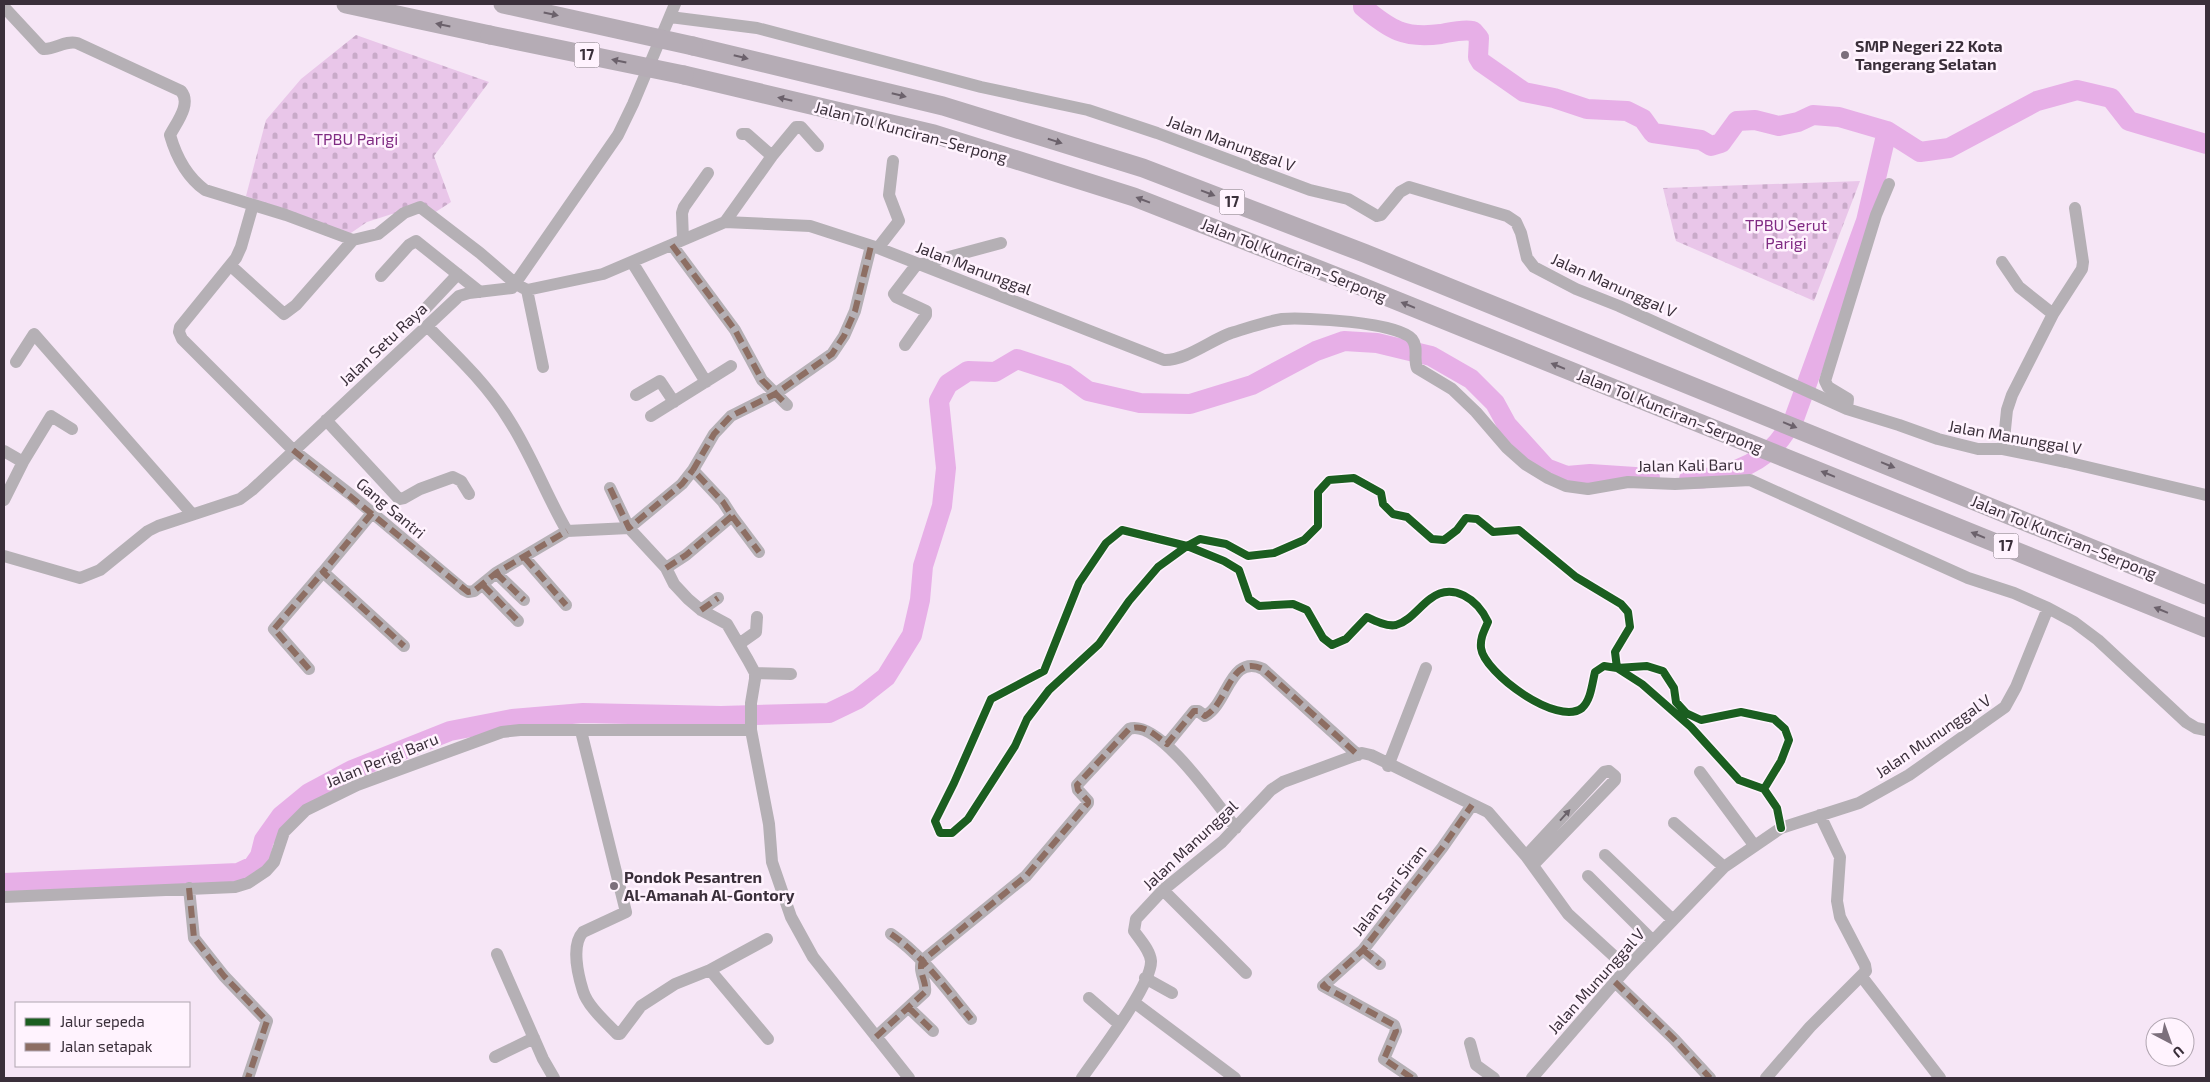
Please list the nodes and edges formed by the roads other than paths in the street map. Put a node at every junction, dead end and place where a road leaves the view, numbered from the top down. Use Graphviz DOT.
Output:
graph roads {
  1 [pos="346,4"];
  2 [pos="503,4"];
  3 [pos="675,4"];
  4 [pos="4,7"];
  5 [pos="670,17"];
  6 [pos="742,134"];
  7 [pos="818,146"];
  8 [pos="772,156"];
  9 [pos="893,160"];
  10 [pos="708,173"];
  11 [pos="1889,184"];
  12 [pos="253,205"];
  13 [pos="2075,208"];
  14 [pos="724,222"];
  15 [pos="353,240"];
  16 [pos="678,242"];
  17 [pos="1001,243"];
  18 [pos="874,247"];
  19 [pos="632,262"];
  20 [pos="2002,262"];
  21 [pos="918,265"];
  22 [pos="231,266"];
  23 [pos="458,274"];
  24 [pos="381,276"];
  25 [pos="522,287"];
  26 [pos="480,292"];
  27 [pos="426,308"];
  28 [pos="2053,314"];
  29 [pos="426,326"];
  30 [pos="905,345"];
  31 [pos="16,362"];
  32 [pos="1414,362"];
  33 [pos="731,366"];
  34 [pos="543,368"];
  35 [pos="706,382"];
  36 [pos="775,394"];
  37 [pos="636,395"];
  38 [pos="674,402"];
  39 [pos="787,405"];
  40 [pos="1847,409"];
  41 [pos="651,416"];
  42 [pos="326,420"];
  43 [pos="72,428"];
  44 [pos="2003,449"];
  45 [pos="293,450"];
  46 [pos="4,451"];
  47 [pos="22,462"];
  48 [pos="693,470"];
  49 [pos="610,488"];
  50 [pos="469,494"];
  51 [pos="2206,496"];
  52 [pos="4,500"];
  53 [pos="372,513"];
  54 [pos="192,514"];
  55 [pos="732,516"];
  56 [pos="629,528"];
  57 [pos="567,531"];
  58 [pos="759,552"];
  59 [pos="4,556"];
  60 [pos="524,558"];
  61 [pos="666,568"];
  62 [pos="323,572"];
  63 [pos="496,573"];
  64 [pos="482,585"];
  65 [pos="2206,595"];
  66 [pos="718,598"];
  67 [pos="524,600"];
  68 [pos="566,605"];
  69 [pos="2048,608"];
  70 [pos="701,610"];
  71 [pos="757,618"];
  72 [pos="518,621"];
  73 [pos="2206,628"];
  74 [pos="739,644"];
  75 [pos="404,646"];
  76 [pos="1426,668"];
  77 [pos="309,669"];
  78 [pos="755,673"];
  79 [pos="791,674"];
  80 [pos="750,725"];
  81 [pos="2206,730"];
  82 [pos="581,731"];
  83 [pos="1167,744"];
  84 [pos="1358,755"];
  85 [pos="1388,766"];
  86 [pos="1700,772"];
  87 [pos="1472,805"];
  88 [pos="1820,815"];
  89 [pos="1674,823"];
  90 [pos="1236,828"];
  91 [pos="1754,845"];
  92 [pos="1605,855"];
  93 [pos="1530,861"];
  94 [pos="1724,867"];
  95 [pos="1588,876"];
  96 [pos="189,888"];
  97 [pos="1163,890"];
  98 [pos="4,897"];
  99 [pos="1673,920"];
  100 [pos="891,934"];
  101 [pos="767,939"];
  102 [pos="1653,941"];
  103 [pos="1363,950"];
  104 [pos="497,954"];
  105 [pos="922,961"];
  106 [pos="1380,964"];
  107 [pos="1627,968"];
  108 [pos="710,970"];
  109 [pos="1246,973"];
  110 [pos="1862,977"];
  111 [pos="1145,978"];
  112 [pos="1615,982"];
  113 [pos="1172,993"];
  114 [pos="1089,998"];
  115 [pos="1135,1003"];
  116 [pos="909,1008"];
  117 [pos="971,1019"];
  118 [pos="1119,1024"];
  119 [pos="933,1031"];
  120 [pos="876,1037"];
  121 [pos="534,1038"];
  122 [pos="768,1039"];
  123 [pos="1470,1042"];
  124 [pos="495,1057"];
  125 [pos="248,1078"];
  126 [pos="554,1078"];
  127 [pos="909,1078"];
  128 [pos="1082,1078"];
  129 [pos="1235,1078"];
  130 [pos="1412,1078"];
  131 [pos="1494,1078"];
  132 [pos="1532,1078"];
  133 [pos="1710,1078"];
  134 [pos="1766,1078"];
  135 [pos="1940,1078"];
  73 -- 1 [label="highway, Jalan Tol Kunciran–Serpong / 17, one-way, bridge"];
  2 -- 65 [label="highway, Jalan Tol Kunciran–Serpong / 17, one-way, bridge"];
  3 -- 5 [label="street"];
  4 -- 12 [label="street"];
  5 -- 25 [label="street"];
  5 -- 40 [label="street, Jalan Manunggal V"];
  6 -- 8 [label="street"];
  7 -- 8 [label="street"];
  8 -- 14 [label="street"];
  9 -- 18 [label="street"];
  10 -- 16 [label="street"];
  11 -- 40 [label="street"];
  12 -- 15 [label="street"];
  12 -- 22 [label="street, Gang Santri"];
  13 -- 28 [label="street"];
  14 -- 16 [label="street, Jalan Manunggal"];
  14 -- 18 [label="street, Jalan Manunggal"];
  15 -- 22 [label="street"];
  15 -- 25 [label="street"];
  16 -- 19 [label="street, Jalan Manunggal"];
  16 -- 36 [label="street"];
  17 -- 21 [label="street"];
  18 -- 21 [label="street, Jalan Manunggal"];
  18 -- 36 [label="street"];
  19 -- 25 [label="street, Jalan Manunggal"];
  19 -- 35 [label="street"];
  20 -- 28 [label="street"];
  21 -- 30 [label="street"];
  21 -- 32 [label="street, Jalan Manunggal"];
  22 -- 45 [label="street, Gang Santri"];
  23 -- 24 [label="street"];
  23 -- 26 [label="street"];
  23 -- 27 [label="street"];
  25 -- 26 [label="street, Jalan Setu Raya"];
  25 -- 34 [label="street"];
  26 -- 29 [label="street, Jalan Setu Raya"];
  28 -- 44 [label="street"];
  29 -- 42 [label="street, Jalan Setu Raya"];
  29 -- 57 [label="street"];
  31 -- 54 [label="street"];
  32 -- 69 [label="street, Jalan Kali Baru"];
  33 -- 35 [label="street"];
  35 -- 38 [label="street"];
  36 -- 39 [label="street"];
  36 -- 48 [label="street"];
  37 -- 38 [label="street"];
  38 -- 41 [label="street"];
  40 -- 44 [label="street, Jalan Manunggal V"];
  42 -- 45 [label="street, Jalan Setu Raya"];
  42 -- 50 [label="street"];
  43 -- 47 [label="street"];
  44 -- 51 [label="street, Jalan Manunggal V"];
  45 -- 53 [label="street, Gang Santri"];
  45 -- 54 [label="street, Jalan Setu Raya"];
  46 -- 47 [label="street"];
  47 -- 52 [label="street"];
  48 -- 55 [label="street"];
  48 -- 56 [label="street"];
  49 -- 56 [label="street"];
  53 -- 62 [label="street"];
  53 -- 64 [label="street, Gang Santri"];
  54 -- 59 [label="street, Jalan Setu Raya"];
  55 -- 58 [label="street"];
  55 -- 61 [label="street"];
  56 -- 57 [label="street"];
  56 -- 61 [label="street"];
  57 -- 60 [label="street"];
  60 -- 63 [label="street"];
  60 -- 68 [label="street"];
  61 -- 70 [label="street"];
  62 -- 75 [label="street"];
  62 -- 77 [label="street"];
  63 -- 64 [label="street"];
  63 -- 67 [label="street"];
  64 -- 72 [label="street"];
  66 -- 70 [label="street"];
  69 -- 81 [label="street"];
  69 -- 88 [label="street, Jalan Mununggal V"];
  70 -- 74 [label="street"];
  71 -- 74 [label="street"];
  74 -- 78 [label="street"];
  76 -- 85 [label="street"];
  78 -- 79 [label="street"];
  78 -- 80 [label="street"];
  80 -- 82 [label="street, Jalan Perigi Baru"];
  80 -- 120 [label="street"];
  82 -- 96 [label="street, Jalan Perigi Baru"];
  82 -- 108 [label="street"];
  83 -- 84 [label="street"];
  83 -- 90 [label="street"];
  83 -- 105 [label="street"];
  84 -- 85 [label="street"];
  84 -- 90 [label="street, Jalan Manunggal"];
  85 -- 87 [label="street"];
  86 -- 91 [label="street"];
  87 -- 93 [label="street"];
  87 -- 103 [label="street, Jalan Sari Siran"];
  88 -- 91 [label="street, Jalan Mununggal V"];
  88 -- 110 [label="street"];
  89 -- 94 [label="street"];
  90 -- 97 [label="street, Jalan Manunggal"];
  91 -- 94 [label="street, Jalan Mununggal V"];
  92 -- 99 [label="street"];
  93 -- 93 [label="street, one-way"];
  93 -- 107 [label="street"];
  94 -- 99 [label="street, Jalan Mununggal V"];
  95 -- 102 [label="street"];
  96 -- 98 [label="street, Jalan Perigi Baru"];
  96 -- 125 [label="street"];
  97 -- 109 [label="street"];
  97 -- 111 [label="street, Jalan Manunggal"];
  99 -- 102 [label="street, Jalan Mununggal V"];
  100 -- 105 [label="street"];
  101 -- 108 [label="street"];
  102 -- 107 [label="street, Jalan Mununggal V"];
  103 -- 106 [label="street"];
  103 -- 130 [label="street, Jalan Sari Siran"];
  104 -- 121 [label="street"];
  105 -- 116 [label="street"];
  105 -- 117 [label="street"];
  107 -- 112 [label="street, Jalan Mununggal V"];
  108 -- 122 [label="street"];
  110 -- 134 [label="street"];
  110 -- 135 [label="street"];
  111 -- 113 [label="street"];
  111 -- 115 [label="street, Jalan Manunggal"];
  112 -- 132 [label="street, Jalan Mununggal V"];
  112 -- 133 [label="street"];
  114 -- 118 [label="street"];
  115 -- 118 [label="street, Jalan Manunggal"];
  115 -- 129 [label="street"];
  116 -- 119 [label="street"];
  116 -- 120 [label="street"];
  118 -- 128 [label="street, Jalan Manunggal"];
  120 -- 127 [label="street"];
  121 -- 124 [label="street"];
  121 -- 126 [label="street"];
  123 -- 131 [label="street"];
}
